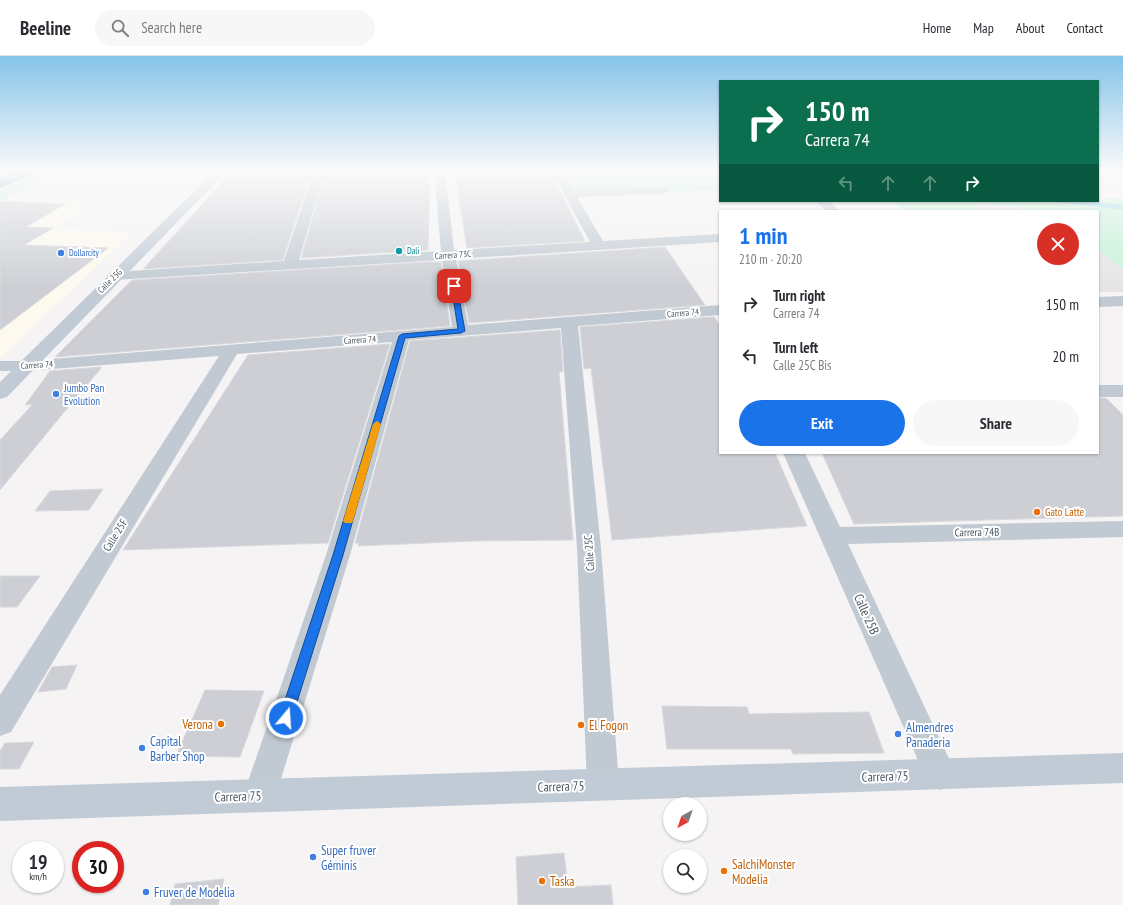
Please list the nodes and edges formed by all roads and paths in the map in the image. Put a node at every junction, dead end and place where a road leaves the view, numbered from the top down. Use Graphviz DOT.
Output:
graph roads {
  1 [pos="182,210"];
  2 [pos="307,210"];
  3 [pos="443,210"];
  4 [pos="579,210"];
  5 [pos="719,238"];
  6 [pos="599,246"];
  7 [pos="448,255"];
  8 [pos="290,265"];
  9 [pos="114,276"];
  10 [pos="1123,301"];
  11 [pos="1099,302"];
  12 [pos="719,310"];
  13 [pos="569,322"];
  14 [pos="461,331"];
  15 [pos="402,336"];
  16 [pos="231,350"];
  17 [pos="0,366"];
  18 [pos="26,366"];
  19 [pos="1099,391"];
  20 [pos="1123,391"];
  21 [pos="0,393"];
  22 [pos="794,454"];
  23 [pos="1123,529"];
  24 [pos="832,536"];
  25 [pos="0,722"];
  26 [pos="1123,768"];
  27 [pos="940,774"];
  28 [pos="603,784"];
  29 [pos="260,796"];
  30 [pos="0,804"];
  1 -- 9 [label="street, Calle 25G"];
  2 -- 8 [label="street"];
  3 -- 7 [label="street"];
  4 -- 6 [label="street"];
  5 -- 6 [label="street, Carrera 73C"];
  6 -- 7 [label="street, Carrera 73C"];
  7 -- 8 [label="street, Carrera 73C"];
  7 -- 14 [label="street"];
  8 -- 9 [label="street, Carrera 73C"];
  9 -- 18 [label="street, Calle 25G"];
  10 -- 11 [label="street"];
  12 -- 13 [label="street, Carrera 74"];
  13 -- 14 [label="street, Carrera 74"];
  13 -- 28 [label="street, Calle 25C"];
  14 -- 15 [label="street, Carrera 74"];
  15 -- 16 [label="street, Carrera 74"];
  15 -- 29 [label="street"];
  16 -- 18 [label="street, Carrera 74"];
  16 -- 25 [label="street, Calle 25F"];
  17 -- 18 [label="street, Carrera 74"];
  18 -- 21 [label="street, Calle 25G"];
  19 -- 20 [label="street"];
  22 -- 24 [label="street, Calle 25B"];
  23 -- 24 [label="street, Carrera 74B"];
  24 -- 27 [label="street, Calle 25B"];
  26 -- 27 [label="street, Carrera 75"];
  27 -- 28 [label="street, Carrera 75"];
  28 -- 29 [label="street, Carrera 75"];
  29 -- 30 [label="street, Carrera 75"];
}
